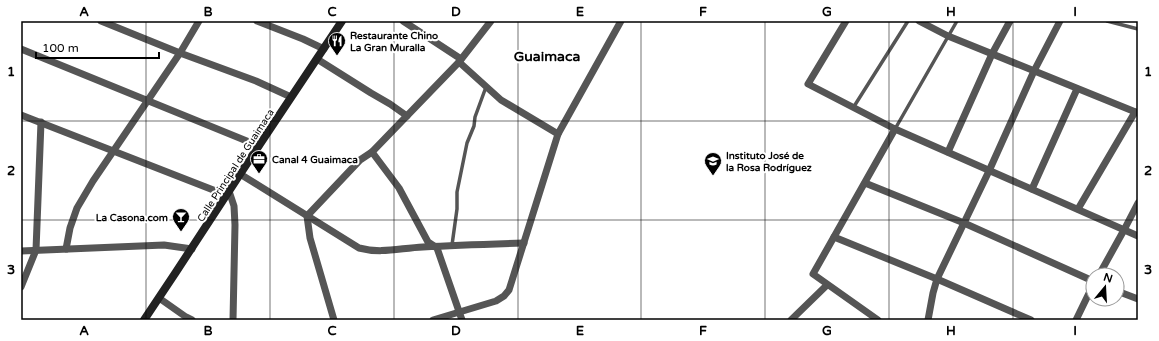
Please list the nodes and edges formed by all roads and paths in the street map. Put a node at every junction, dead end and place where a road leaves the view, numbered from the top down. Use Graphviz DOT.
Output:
graph roads {
  1 [pos="101,21"];
  2 [pos="199,21"];
  3 [pos="257,21"];
  4 [pos="342,21"];
  5 [pos="403,21"];
  6 [pos="490,21"];
  7 [pos="621,21"];
  8 [pos="846,21"];
  9 [pos="908,21"];
  10 [pos="919,21"];
  11 [pos="957,21"];
  12 [pos="1010,21"];
  13 [pos="1060,21"];
  14 [pos="1107,21"];
  15 [pos="1138,29"];
  16 [pos="948,36"];
  17 [pos="324,49"];
  18 [pos="21,50"];
  19 [pos="180,53"];
  20 [pos="992,54"];
  21 [pos="317,59"];
  22 [pos="460,61"];
  23 [pos="1034,71"];
  24 [pos="486,87"];
  25 [pos="1077,89"];
  26 [pos="291,97"];
  27 [pos="148,101"];
  28 [pos="854,108"];
  29 [pos="1136,113"];
  30 [pos="21,115"];
  31 [pos="407,116"];
  32 [pos="41,122"];
  33 [pos="895,129"];
  34 [pos="558,134"];
  35 [pos="258,146"];
  36 [pos="114,150"];
  37 [pos="372,152"];
  38 [pos="948,152"];
  39 [pos="989,171"];
  40 [pos="240,174"];
  41 [pos="865,183"];
  42 [pos="1032,189"];
  43 [pos="229,191"];
  44 [pos="1138,203"];
  45 [pos="1078,209"];
  46 [pos="307,216"];
  47 [pos="964,223"];
  48 [pos="1124,230"];
  49 [pos="1138,236"];
  50 [pos="834,238"];
  51 [pos="524,243"];
  52 [pos="452,246"];
  53 [pos="436,247"];
  54 [pos="66,249"];
  55 [pos="192,249"];
  56 [pos="36,250"];
  57 [pos="21,252"];
  58 [pos="1103,267"];
  59 [pos="1085,277"];
  60 [pos="937,279"];
  61 [pos="827,284"];
  62 [pos="21,286"];
  63 [pos="1125,294"];
  64 [pos="159,298"];
  65 [pos="1138,299"];
  66 [pos="1085,301"];
  67 [pos="459,312"];
  68 [pos="144,320"];
  69 [pos="192,320"];
  70 [pos="233,320"];
  71 [pos="334,320"];
  72 [pos="433,320"];
  73 [pos="462,320"];
  74 [pos="791,320"];
  75 [pos="878,320"];
  76 [pos="928,320"];
  77 [pos="1031,320"];
  78 [pos="1076,320"];
  1 -- 19 [label="street"];
  2 -- 19 [label="street"];
  3 -- 17 [label="street"];
  4 -- 17 [label="main road, Calle Principal de Guaimaca"];
  5 -- 22 [label="street"];
  6 -- 22 [label="street"];
  7 -- 34 [label="street"];
  8 -- 28 [label="street"];
  9 -- 28 [label="lane"];
  10 -- 16 [label="street"];
  11 -- 16 [label="lane"];
  12 -- 20 [label="street"];
  13 -- 23 [label="street"];
  14 -- 15 [label="lane"];
  16 -- 20 [label="street"];
  16 -- 33 [label="lane"];
  17 -- 21 [label="main road, Calle Principal de Guaimaca"];
  18 -- 27 [label="street"];
  19 -- 26 [label="street"];
  19 -- 27 [label="street"];
  20 -- 23 [label="street"];
  20 -- 38 [label="street"];
  21 -- 26 [label="main road, Calle Principal de Guaimaca"];
  21 -- 31 [label="street"];
  22 -- 24 [label="street"];
  22 -- 31 [label="street"];
  23 -- 25 [label="street"];
  23 -- 39 [label="street"];
  24 -- 34 [label="street"];
  24 -- 52 [label="lane"];
  25 -- 29 [label="street"];
  25 -- 42 [label="street"];
  26 -- 35 [label="main road, Calle Principal de Guaimaca"];
  27 -- 35 [label="street"];
  27 -- 36 [label="street"];
  28 -- 33 [label="street"];
  29 -- 45 [label="street"];
  30 -- 32 [label="street"];
  31 -- 37 [label="street"];
  32 -- 36 [label="street"];
  32 -- 56 [label="street"];
  33 -- 38 [label="street"];
  33 -- 41 [label="street"];
  34 -- 51 [label="street"];
  35 -- 40 [label="main road, Calle Principal de Guaimaca"];
  36 -- 43 [label="street"];
  36 -- 54 [label="street"];
  37 -- 46 [label="street"];
  37 -- 53 [label="street"];
  38 -- 39 [label="street"];
  39 -- 42 [label="street"];
  39 -- 47 [label="street"];
  40 -- 43 [label="main road, Calle Principal de Guaimaca"];
  40 -- 46 [label="street"];
  41 -- 47 [label="street"];
  41 -- 50 [label="street"];
  42 -- 45 [label="street"];
  43 -- 55 [label="main road, Calle Principal de Guaimaca"];
  43 -- 70 [label="street"];
  44 -- 48 [label="street"];
  45 -- 48 [label="street"];
  46 -- 53 [label="street"];
  46 -- 71 [label="street"];
  47 -- 59 [label="street"];
  47 -- 60 [label="street"];
  48 -- 49 [label="street"];
  48 -- 58 [label="street"];
  50 -- 60 [label="street"];
  50 -- 61 [label="street"];
  51 -- 52 [label="street"];
  51 -- 67 [label="street"];
  52 -- 53 [label="street"];
  53 -- 67 [label="street"];
  54 -- 55 [label="street"];
  54 -- 56 [label="street"];
  55 -- 64 [label="main road, Calle Principal de Guaimaca"];
  56 -- 57 [label="street"];
  56 -- 62 [label="street"];
  60 -- 76 [label="street"];
  60 -- 77 [label="street"];
  61 -- 74 [label="street"];
  61 -- 75 [label="street"];
  63 -- 65 [label="street"];
  64 -- 68 [label="main road, Calle Principal de Guaimaca"];
  64 -- 69 [label="street"];
  66 -- 78 [label="street"];
  67 -- 72 [label="street"];
  67 -- 73 [label="street"];
}
